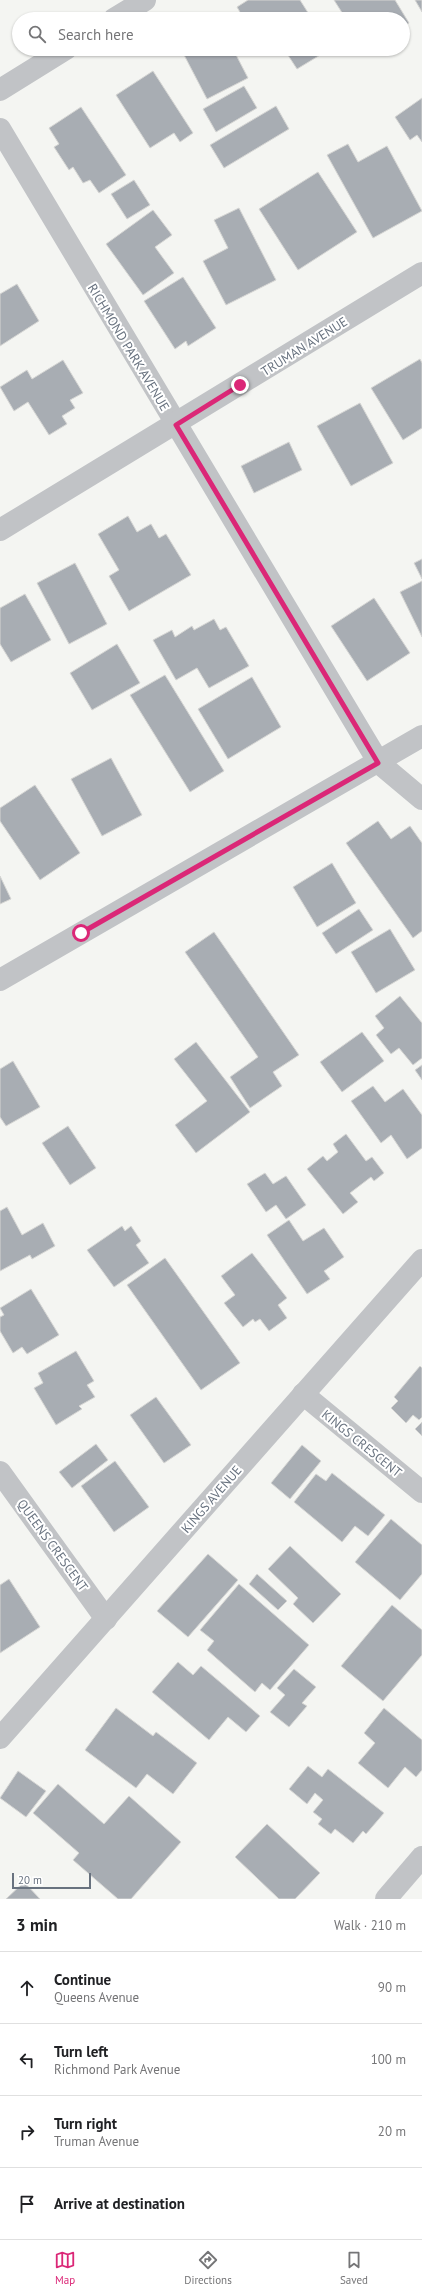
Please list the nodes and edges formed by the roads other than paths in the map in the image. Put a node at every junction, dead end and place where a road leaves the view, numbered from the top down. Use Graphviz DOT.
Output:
graph roads {
  1 [pos="145,0"];
  2 [pos="125,12"];
  3 [pos="55,56"];
  4 [pos="0,90"];
  5 [pos="0,129"];
  6 [pos="422,273"];
  7 [pos="176,425"];
  8 [pos="0,530"];
  9 [pos="422,736"];
  10 [pos="378,763"];
  11 [pos="422,799"];
  12 [pos="0,980"];
  13 [pos="422,1260"];
  14 [pos="303,1394"];
  15 [pos="0,1472"];
  16 [pos="422,1492"];
  17 [pos="106,1619"];
  18 [pos="0,1738"];
  19 [pos="422,1857"];
  20 [pos="386,1899"];
  1 -- 2 [label="street"];
  3 -- 4 [label="street"];
  5 -- 7 [label="street, RICHMOND PARK AVENUE"];
  6 -- 7 [label="street, TRUMAN AVENUE"];
  7 -- 8 [label="street, TRUMAN AVENUE"];
  7 -- 10 [label="street, RICHMOND PARK AVENUE"];
  9 -- 10 [label="street"];
  10 -- 11 [label="street, RICHMOND PARK AVENUE"];
  10 -- 12 [label="street"];
  13 -- 14 [label="street, KINGS AVENUE"];
  14 -- 16 [label="street, KINGS CRESCENT"];
  14 -- 17 [label="street, KINGS AVENUE"];
  15 -- 17 [label="street, QUEENS CRESCENT"];
  17 -- 18 [label="street, KINGS AVENUE"];
  19 -- 20 [label="street"];
}
